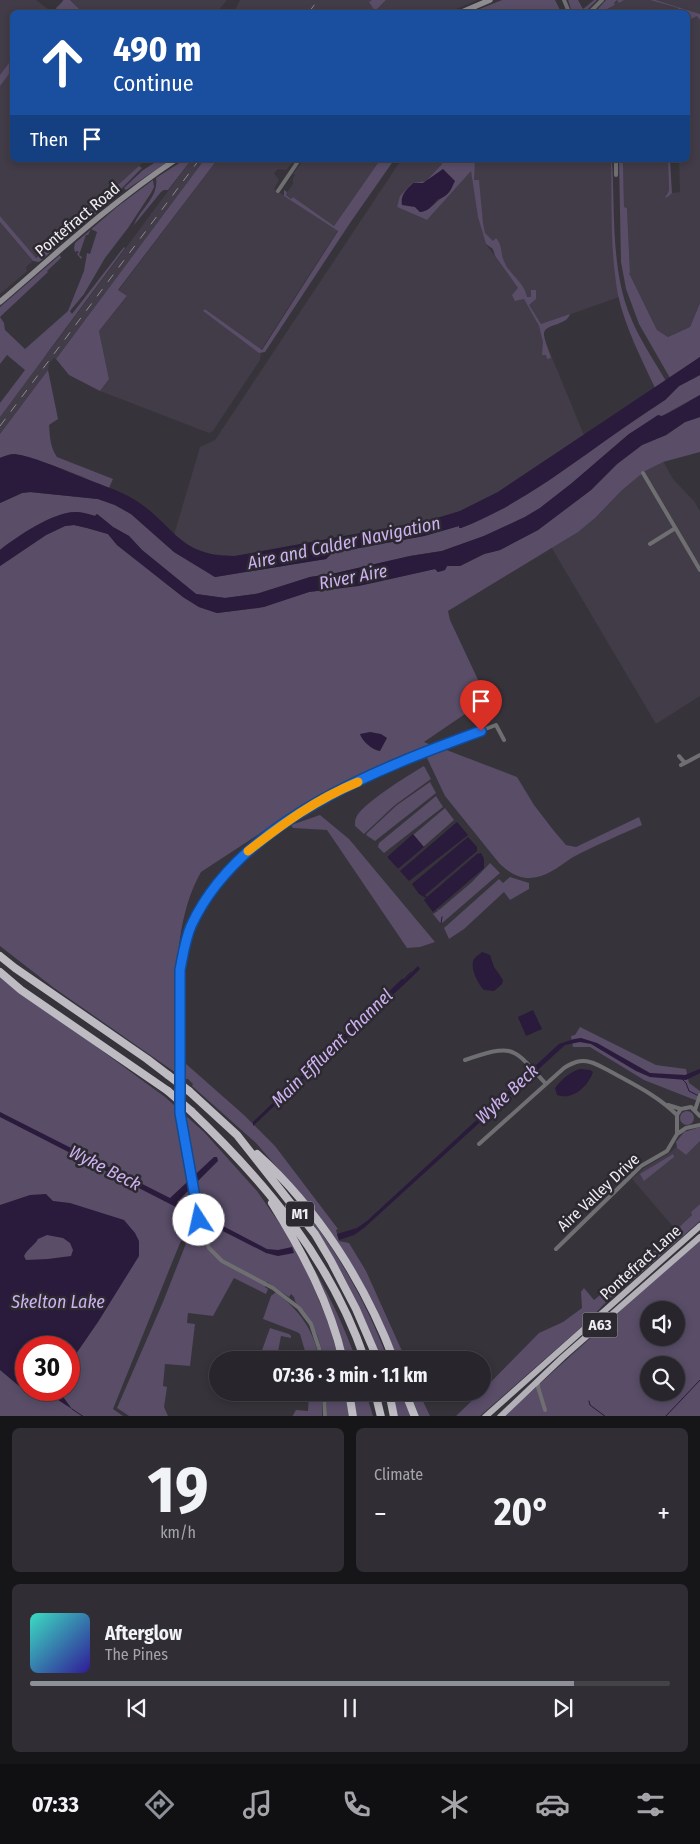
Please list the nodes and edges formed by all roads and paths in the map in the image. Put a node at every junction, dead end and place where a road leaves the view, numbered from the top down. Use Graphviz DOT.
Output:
graph roads {
  1 [pos="490,0"];
  2 [pos="602,0"];
  3 [pos="467,10"];
  4 [pos="592,10"];
  5 [pos="171,162"];
  6 [pos="298,162"];
  7 [pos="616,162"];
  8 [pos="616,175"];
  9 [pos="278,191"];
  10 [pos="0,302"];
  11 [pos="642,473"];
  12 [pos="674,529"];
  13 [pos="650,544"];
  14 [pos="700,570"];
  15 [pos="504,740"];
  16 [pos="700,755"];
  17 [pos="679,756"];
  18 [pos="0,956"];
  19 [pos="0,972"];
  20 [pos="465,1060"];
  21 [pos="546,1084"];
  22 [pos="699,1097"];
  23 [pos="666,1104"];
  24 [pos="687,1107"];
  25 [pos="681,1109"];
  26 [pos="697,1113"];
  27 [pos="677,1115"];
  28 [pos="678,1123"];
  29 [pos="695,1125"];
  30 [pos="700,1125"];
  31 [pos="686,1128"];
  32 [pos="678,1134"];
  33 [pos="237,1135"];
  34 [pos="479,1144"];
  35 [pos="260,1182"];
  36 [pos="700,1226"];
  37 [pos="700,1237"];
  38 [pos="556,1249"];
  39 [pos="320,1351"];
  40 [pos="340,1351"];
  41 [pos="361,1351"];
  42 [pos="374,1351"];
  43 [pos="390,1351"];
  44 [pos="538,1380"];
  45 [pos="530,1388"];
  46 [pos="540,1393"];
  47 [pos="324,1401"];
  48 [pos="350,1401"];
  49 [pos="377,1401"];
  50 [pos="391,1401"];
  51 [pos="409,1401"];
  52 [pos="545,1410"];
  53 [pos="325,1416"];
  54 [pos="353,1416"];
  55 [pos="381,1416"];
  56 [pos="394,1416"];
  57 [pos="415,1416"];
  58 [pos="484,1416"];
  59 [pos="500,1416"];
  1 -- 3 [label="main road"];
  2 -- 4 [label="street"];
  5 -- 10 [label="main road, Pontefract Road"];
  6 -- 9 [label="street"];
  7 -- 8 [label="street"];
  11 -- 12 [label="street"];
  12 -- 13 [label="street"];
  12 -- 14 [label="street"];
  15 -- 39 [label="street"];
  16 -- 17 [label="street"];
  18 -- 33 [label="highway, M1, bridge"];
  19 -- 35 [label="highway, M1, bridge"];
  20 -- 21 [label="street"];
  21 -- 23 [label="street"];
  21 -- 34 [label="street"];
  22 -- 24 [label="street"];
  22 -- 26 [label="street"];
  23 -- 25 [label="street"];
  23 -- 27 [label="street"];
  24 -- 25 [label="street"];
  24 -- 26 [label="street"];
  25 -- 27 [label="street"];
  26 -- 29 [label="street"];
  27 -- 28 [label="street"];
  28 -- 31 [label="street"];
  28 -- 32 [label="street"];
  29 -- 30 [label="street"];
  29 -- 31 [label="street"];
  31 -- 32 [label="street, Aire Valley Drive"];
  32 -- 38 [label="street, Aire Valley Drive"];
  33 -- 42 [label="highway, M1"];
  33 -- 43 [label="highway"];
  35 -- 40 [label="highway, M1"];
  35 -- 41 [label="highway, M1"];
  36 -- 58 [label="highway, Pontefract Lane / A63"];
  37 -- 44 [label="highway, Pontefract Lane / A63"];
  44 -- 45 [label="highway, Pontefract Lane / A63"];
  44 -- 46 [label="street"];
  45 -- 46 [label="street"];
  45 -- 59 [label="highway, Pontefract Lane / A63"];
  46 -- 52 [label="street"];
  47 -- 53 [label="street"];
  48 -- 54 [label="highway"];
  49 -- 55 [label="highway"];
  50 -- 56 [label="highway"];
  51 -- 57 [label="highway"];
}
